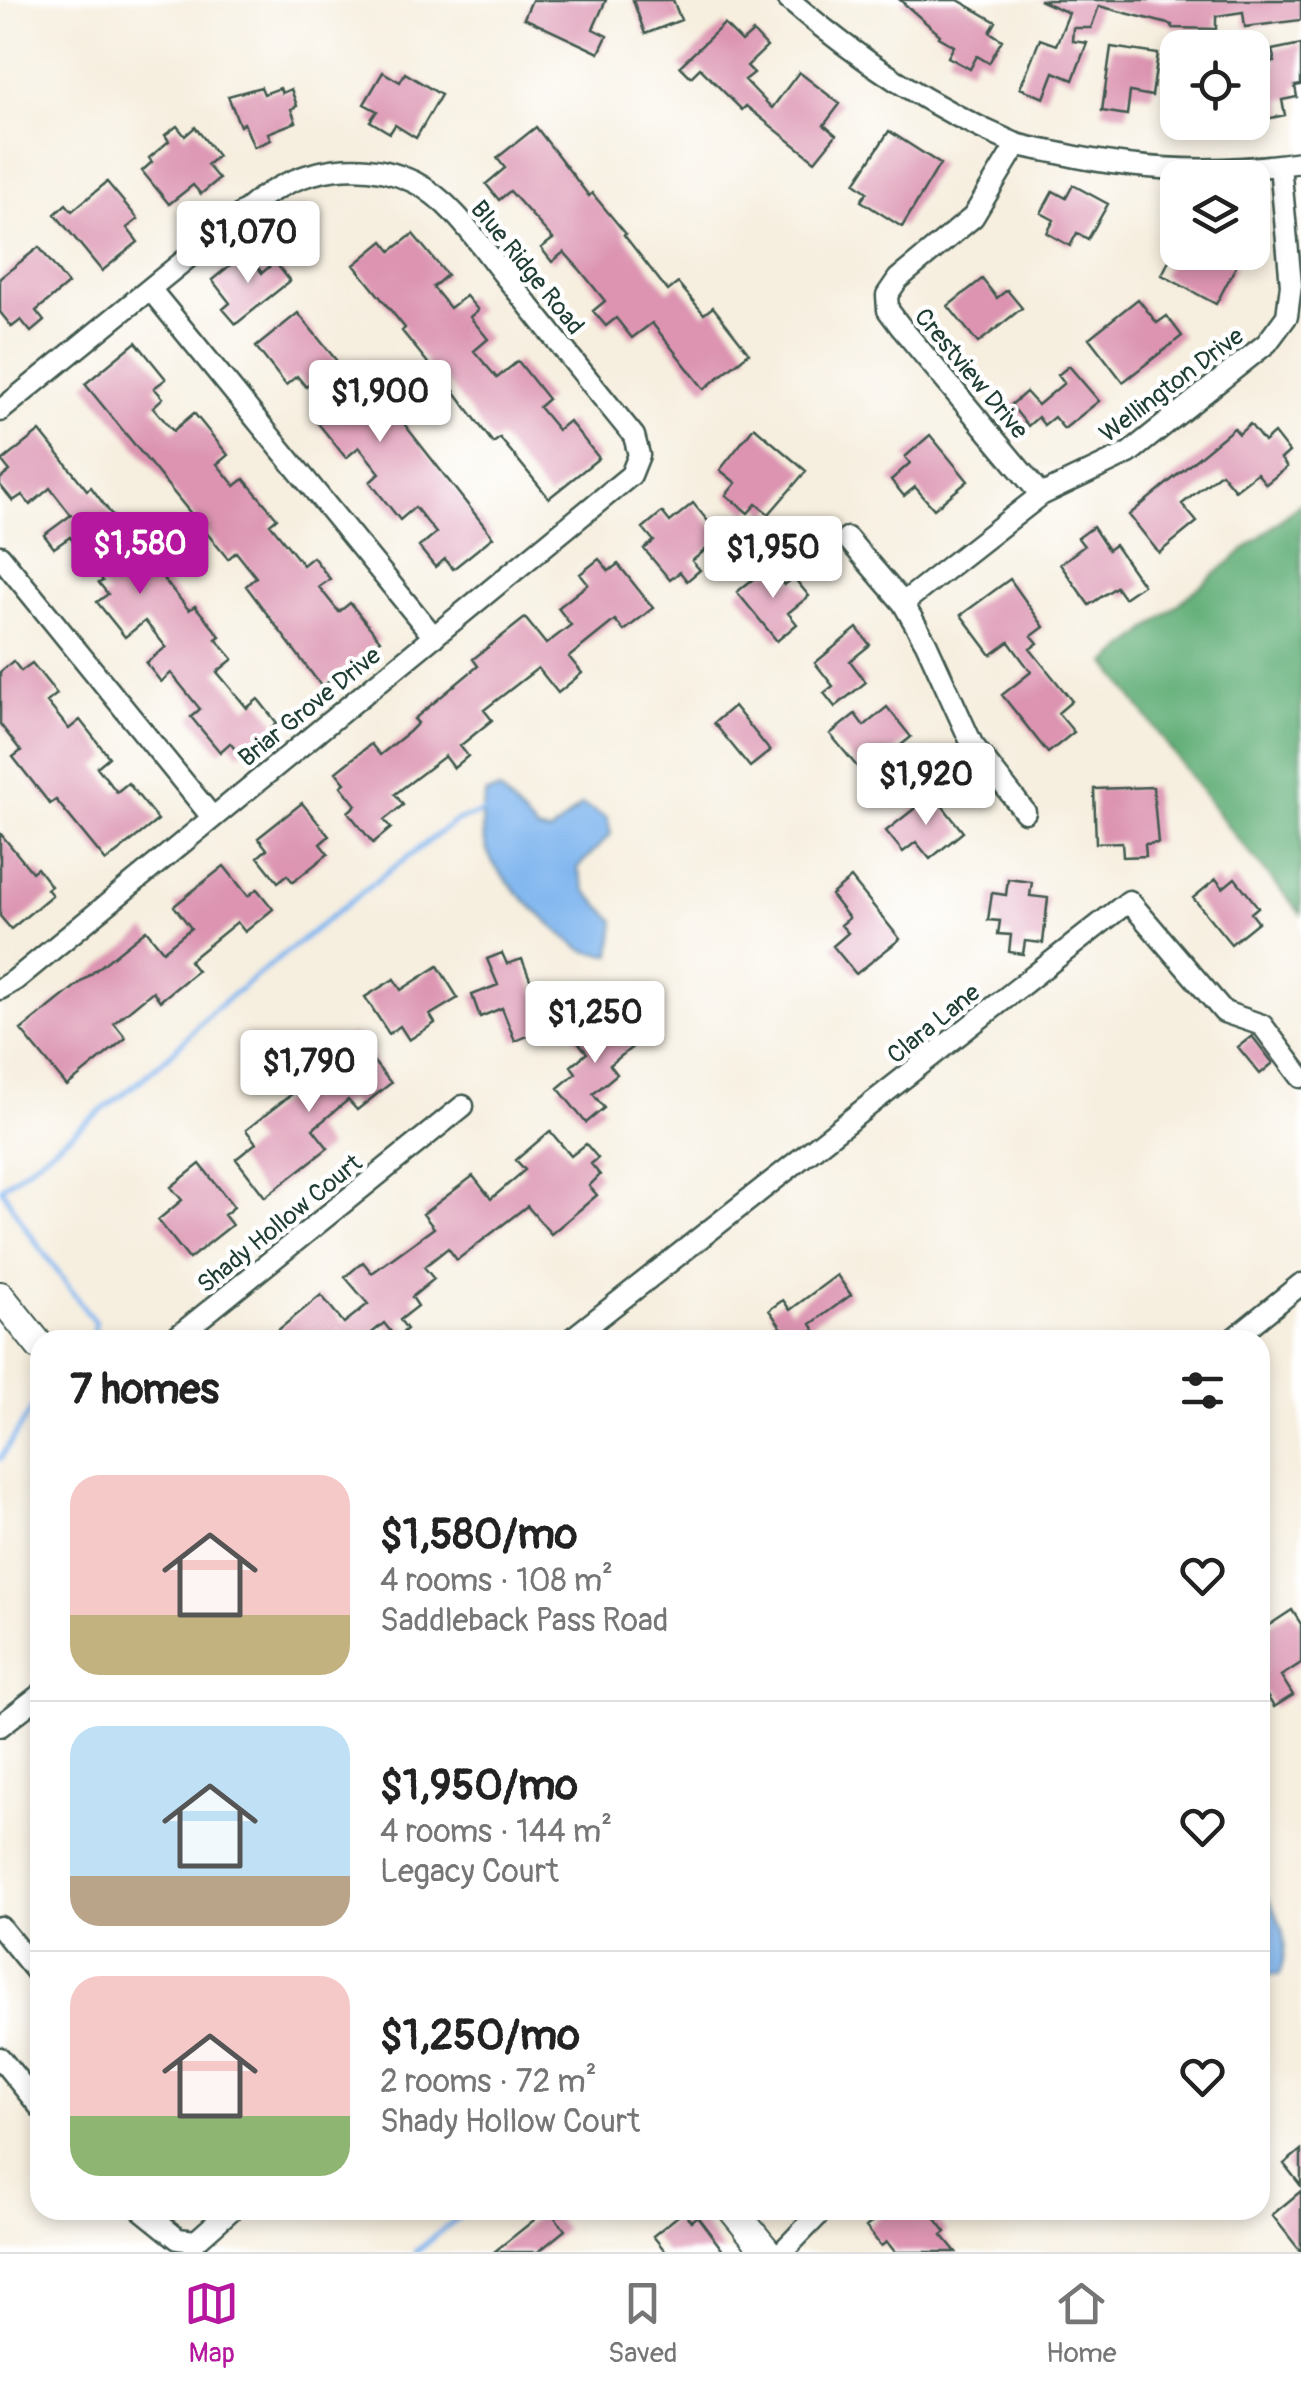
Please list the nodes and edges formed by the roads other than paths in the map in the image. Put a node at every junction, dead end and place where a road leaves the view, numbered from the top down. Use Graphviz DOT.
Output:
graph roads {
  1 [pos="789,0"];
  2 [pos="1016,144"];
  3 [pos="1290,163"];
  4 [pos="150,289"];
  5 [pos="0,411"];
  6 [pos="640,455"];
  7 [pos="1041,495"];
  8 [pos="847,538"];
  9 [pos="0,556"];
  10 [pos="902,603"];
  11 [pos="434,636"];
  12 [pos="1025,812"];
  13 [pos="212,817"];
  14 [pos="0,989"];
  15 [pos="1301,1078"];
  16 [pos="462,1106"];
  17 [pos="1301,1284"];
  18 [pos="0,1296"];
  19 [pos="185,1330"];
  20 [pos="583,1330"];
  21 [pos="1244,1330"];
  22 [pos="30,1334"];
  23 [pos="30,1703"];
  24 [pos="0,1726"];
  25 [pos="0,1927"];
  26 [pos="30,1964"];
  27 [pos="0,2058"];
  28 [pos="30,2095"];
  29 [pos="154,2220"];
  30 [pos="220,2220"];
  31 [pos="741,2220"];
  32 [pos="813,2220"];
  33 [pos="767,2252"];
  34 [pos="782,2252"];
  1 -- 2 [label="street"];
  2 -- 3 [label="street"];
  2 -- 7 [label="street, Crestview Drive"];
  3 -- 7 [label="street, Wellington Drive"];
  4 -- 5 [label="street, Blue Ridge Road"];
  4 -- 6 [label="street, Blue Ridge Road"];
  4 -- 11 [label="street"];
  6 -- 11 [label="street, Briar Grove Drive"];
  7 -- 10 [label="street, Wellington Drive"];
  8 -- 10 [label="street"];
  9 -- 13 [label="street"];
  10 -- 12 [label="street"];
  11 -- 13 [label="street, Briar Grove Drive"];
  13 -- 14 [label="street, Briar Grove Drive"];
  15 -- 20 [label="street, Clara Lane"];
  16 -- 19 [label="street, Shady Hollow Court"];
  17 -- 21 [label="street"];
  18 -- 22 [label="street"];
  23 -- 24 [label="street"];
  25 -- 26 [label="street"];
  27 -- 28 [label="street"];
  29 -- 30 [label="street"];
  31 -- 33 [label="street"];
  32 -- 34 [label="street"];
}
